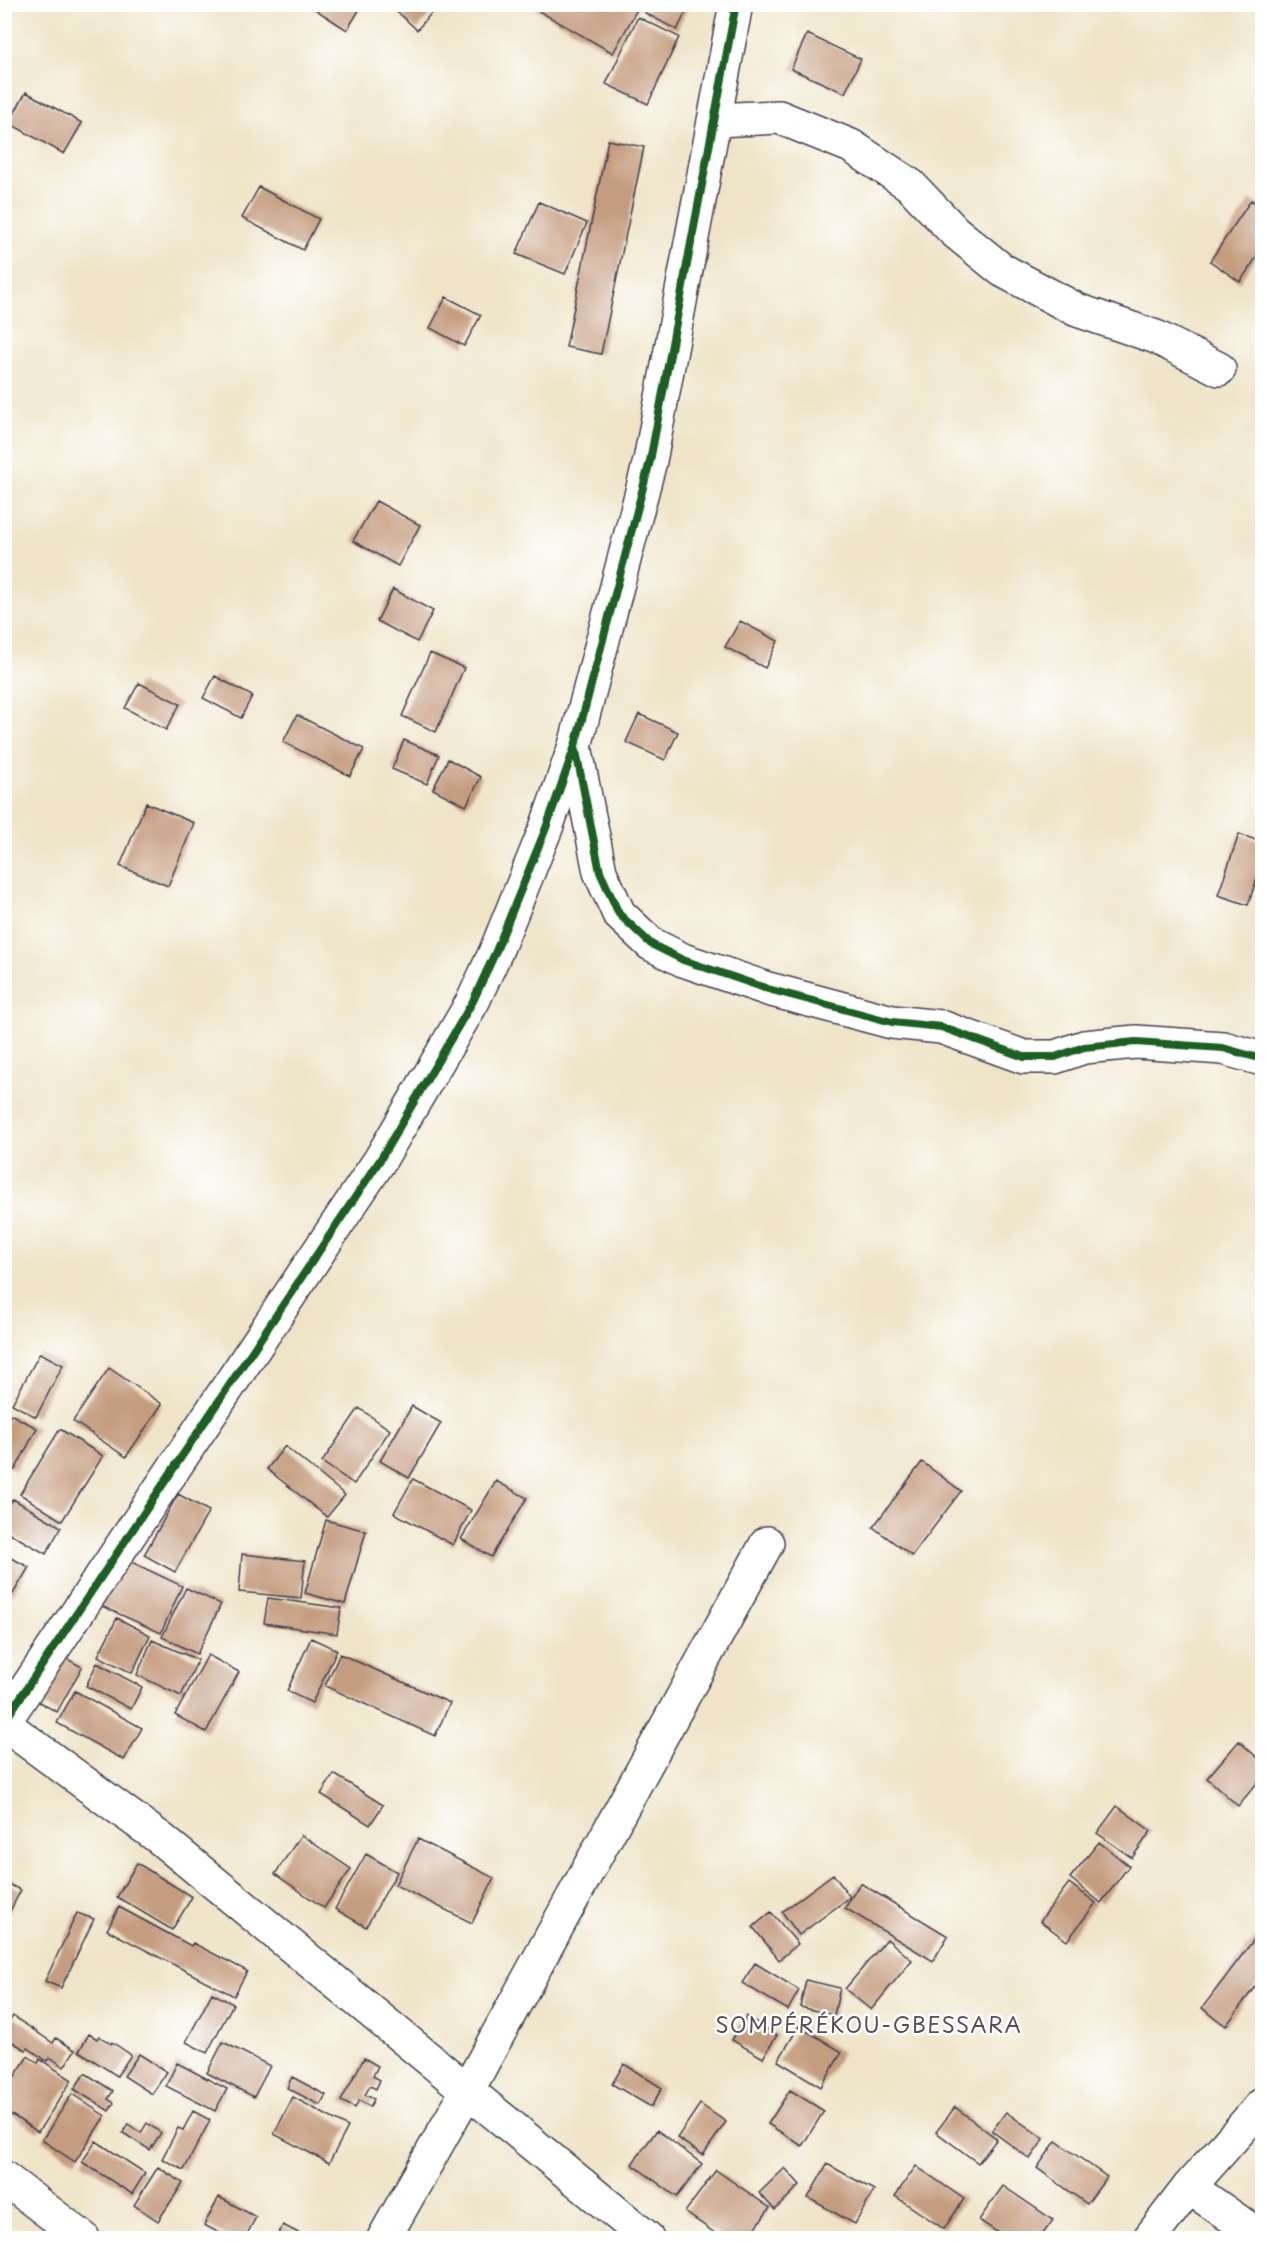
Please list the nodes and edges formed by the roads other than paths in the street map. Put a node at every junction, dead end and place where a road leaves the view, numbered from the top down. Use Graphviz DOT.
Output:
graph roads {
  1 [pos="735,5"];
  2 [pos="715,120"];
  3 [pos="1219,369"];
  4 [pos="575,746"];
  5 [pos="1255,1052"];
  6 [pos="767,1543"];
  7 [pos="4,1723"];
  8 [pos="467,2091"];
  9 [pos="1263,2105"];
  10 [pos="4,2178"];
  11 [pos="1190,2187"];
  12 [pos="83,2238"];
  13 [pos="384,2238"];
  14 [pos="647,2238"];
  15 [pos="1150,2238"];
  16 [pos="1263,2238"];
  1 -- 2 [label="street"];
  2 -- 3 [label="street"];
  2 -- 4 [label="street"];
  4 -- 5 [label="street"];
  4 -- 7 [label="street"];
  6 -- 8 [label="street"];
  7 -- 8 [label="street"];
  8 -- 13 [label="street"];
  8 -- 14 [label="street"];
  9 -- 11 [label="street"];
  10 -- 12 [label="street"];
  11 -- 15 [label="street"];
  11 -- 16 [label="street"];
}
